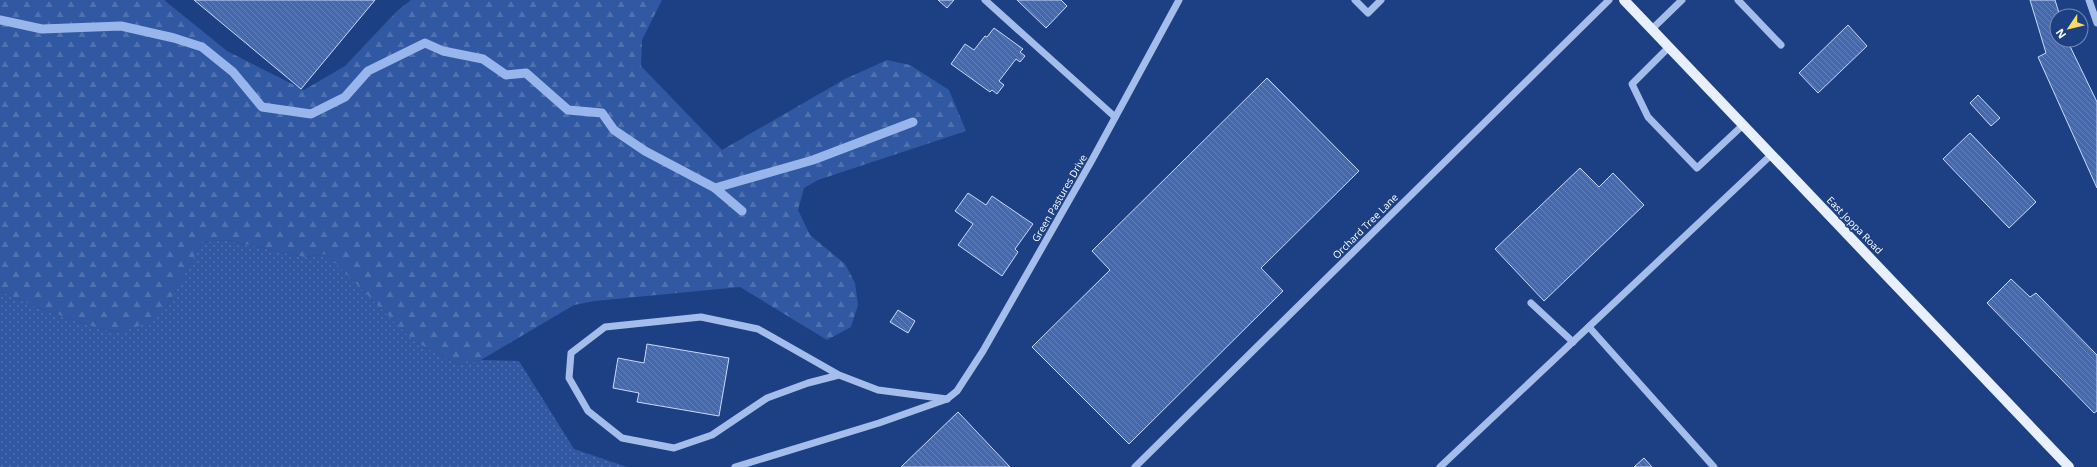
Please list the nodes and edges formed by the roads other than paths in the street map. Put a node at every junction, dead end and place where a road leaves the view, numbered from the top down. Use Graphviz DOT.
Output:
graph roads {
  1 [pos="985,0"];
  2 [pos="1179,0"];
  3 [pos="1355,0"];
  4 [pos="1381,0"];
  5 [pos="1609,0"];
  6 [pos="1624,0"];
  7 [pos="1682,0"];
  8 [pos="1738,0"];
  9 [pos="2089,0"];
  10 [pos="2097,23"];
  11 [pos="1652,29"];
  12 [pos="1781,45"];
  13 [pos="1669,47"];
  14 [pos="1115,117"];
  15 [pos="1743,125"];
  16 [pos="1771,154"];
  17 [pos="1531,303"];
  18 [pos="1589,327"];
  19 [pos="1573,342"];
  20 [pos="839,375"];
  21 [pos="947,399"];
  22 [pos="735,467"];
  23 [pos="1135,467"];
  24 [pos="1440,467"];
  25 [pos="1714,467"];
  26 [pos="2069,467"];
  1 -- 14 [label="street"];
  2 -- 14 [label="street, Green Pastures Drive"];
  3 -- 4 [label="street"];
  5 -- 23 [label="street, Orchard Tree Lane"];
  6 -- 11 [label="main road, East Joppa Road"];
  7 -- 11 [label="street"];
  8 -- 12 [label="street"];
  9 -- 10 [label="street"];
  11 -- 13 [label="main road, East Joppa Road"];
  13 -- 15 [label="main road, East Joppa Road"];
  13 -- 15 [label="street"];
  14 -- 21 [label="street, Green Pastures Drive"];
  15 -- 16 [label="main road, East Joppa Road"];
  16 -- 18 [label="street"];
  16 -- 26 [label="main road, East Joppa Road"];
  17 -- 19 [label="street"];
  18 -- 19 [label="street"];
  18 -- 25 [label="street"];
  19 -- 24 [label="street"];
  20 -- 20 [label="street"];
  20 -- 21 [label="street"];
  21 -- 22 [label="street"];
}
